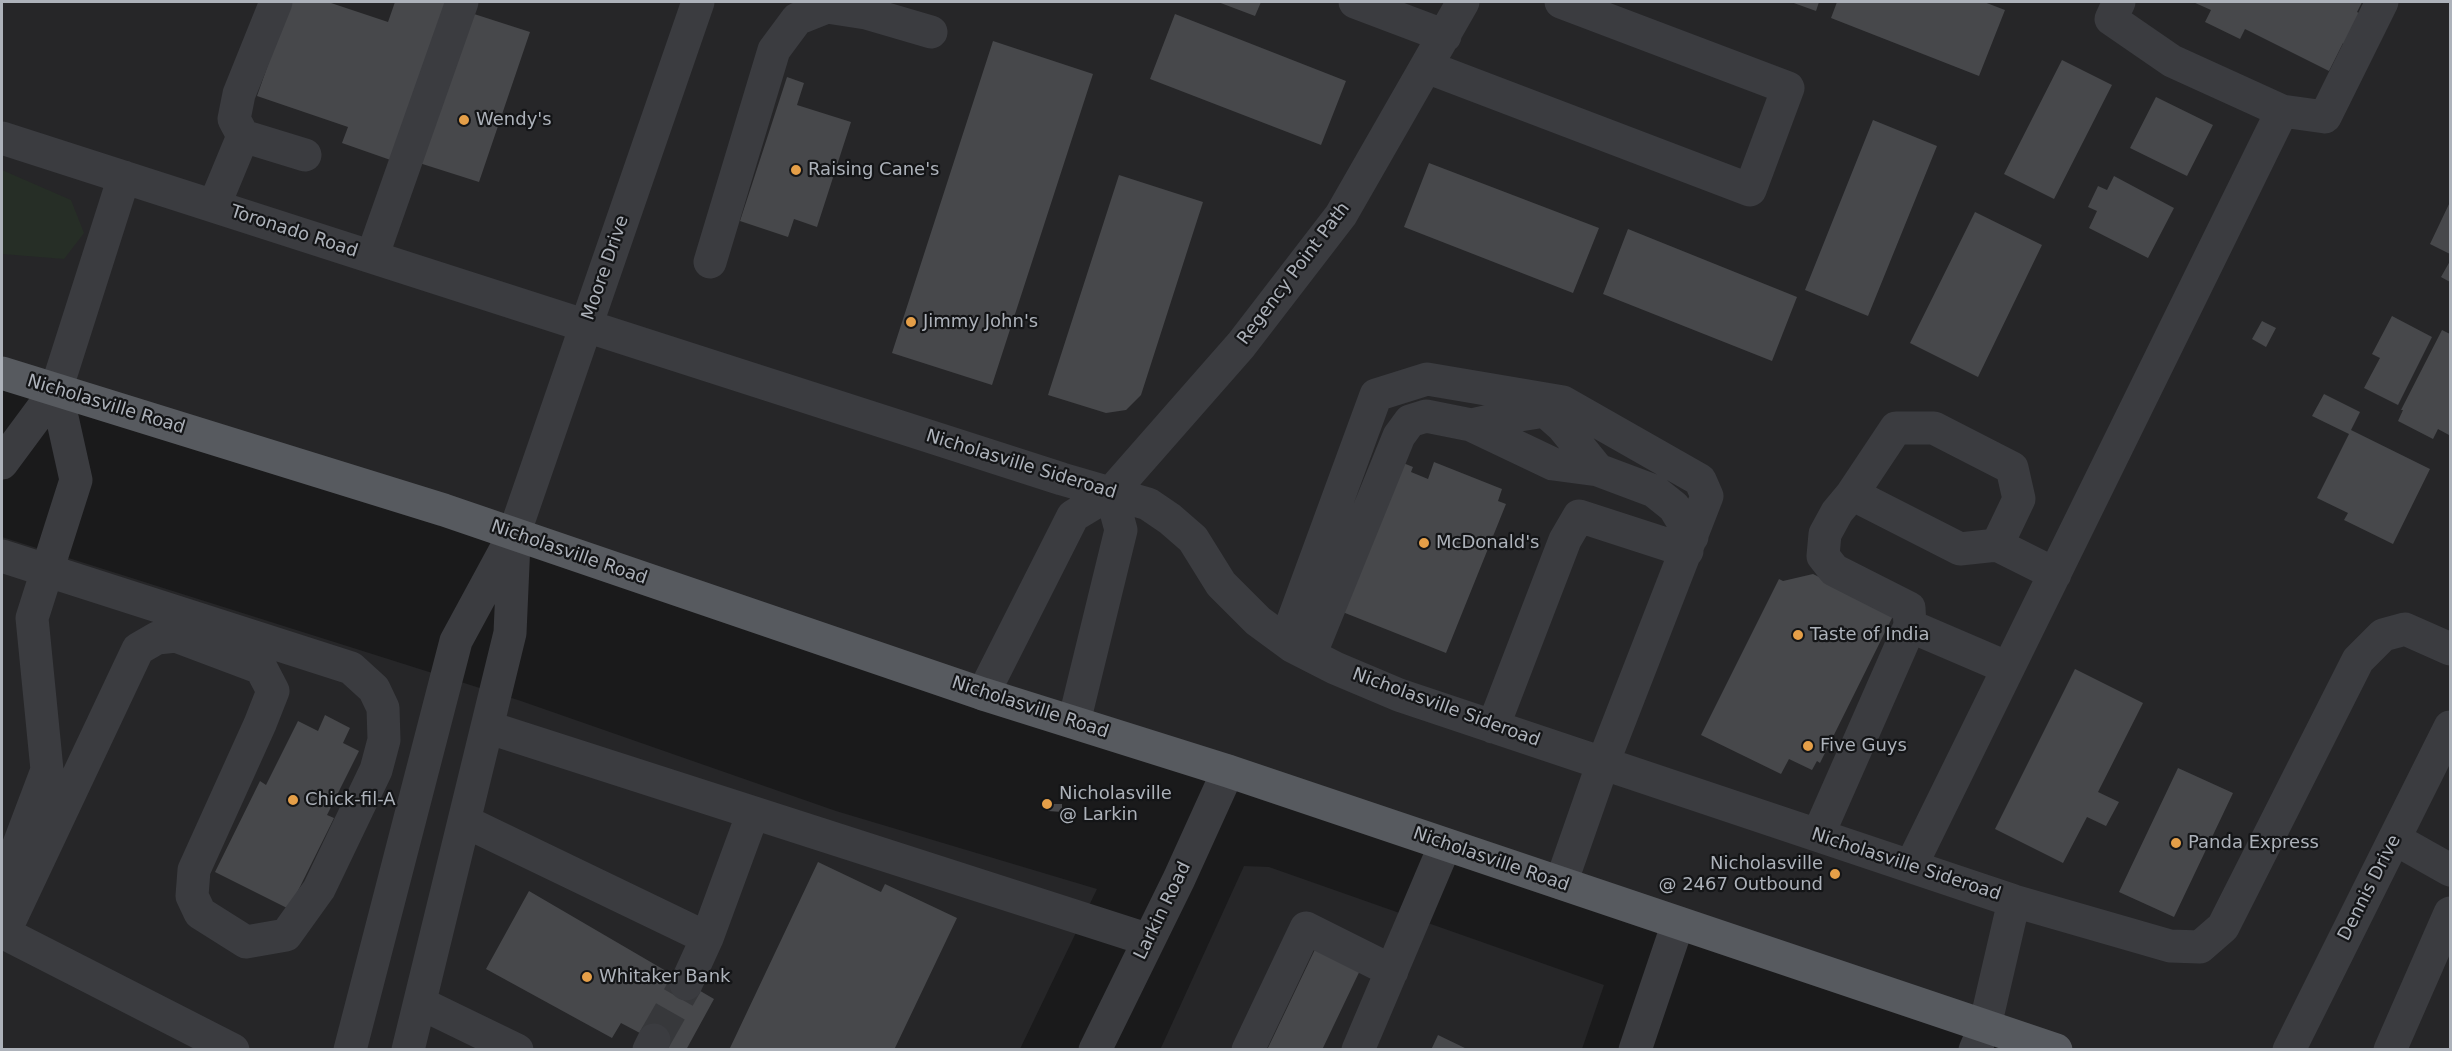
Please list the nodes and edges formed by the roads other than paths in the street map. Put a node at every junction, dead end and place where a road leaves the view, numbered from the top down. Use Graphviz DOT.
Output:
graph roads {
  1 [pos="276,2"];
  2 [pos="462,2"];
  3 [pos="698,2"];
  4 [pos="1355,2"];
  5 [pos="1463,2"];
  6 [pos="1561,2"];
  7 [pos="2119,2"];
  8 [pos="2382,2"];
  9 [pos="931,32"];
  10 [pos="1445,36"];
  11 [pos="1427,67"];
  12 [pos="2282,111"];
  13 [pos="243,136"];
  14 [pos="2,138"];
  15 [pos="305,155"];
  16 [pos="124,177"];
  17 [pos="214,206"];
  18 [pos="372,257"];
  19 [pos="710,262"];
  20 [pos="586,325"];
  21 [pos="2,373"];
  22 [pos="56,390"];
  23 [pos="1471,425"];
  24 [pos="2,463"];
  25 [pos="1598,470"];
  26 [pos="1111,493"];
  27 [pos="1852,494"];
  28 [pos="514,534"];
  29 [pos="1690,544"];
  30 [pos="1997,545"];
  31 [pos="2,556"];
  32 [pos="47,569"];
  33 [pos="2055,574"];
  34 [pos="1910,626"];
  35 [pos="1298,648"];
  36 [pos="2451,649"];
  37 [pos="2008,668"];
  38 [pos="983,694"];
  39 [pos="1074,723"];
  40 [pos="1493,726"];
  41 [pos="487,727"];
  42 [pos="2451,727"];
  43 [pos="1603,763"];
  44 [pos="1228,771"];
  45 [pos="753,813"];
  46 [pos="464,821"];
  47 [pos="1818,835"];
  48 [pos="2395,839"];
  49 [pos="1445,845"];
  50 [pos="1911,866"];
  51 [pos="2451,870"];
  52 [pos="1561,883"];
  53 [pos="2,889"];
  54 [pos="2014,901"];
  55 [pos="2451,913"];
  56 [pos="1678,923"];
  57 [pos="3,933"];
  58 [pos="707,938"];
  59 [pos="1149,940"];
  60 [pos="1392,971"];
  61 [pos="686,984"];
  62 [pos="420,1003"];
  63 [pos="1980,1038"];
  64 [pos="233,1050"];
  65 [pos="350,1050"];
  66 [pos="408,1050"];
  67 [pos="517,1050"];
  68 [pos="1095,1050"];
  69 [pos="1248,1050"];
  70 [pos="1358,1050"];
  71 [pos="1635,1050"];
  72 [pos="2056,1050"];
  73 [pos="2289,1050"];
  74 [pos="2390,1050"];
  1 -- 13 [label="street"];
  2 -- 18 [label="street"];
  3 -- 20 [label="street, Moore Drive"];
  4 -- 10 [label="street"];
  5 -- 10 [label="street, Regency Point Path"];
  6 -- 11 [label="street"];
  7 -- 12 [label="street"];
  8 -- 12 [label="street"];
  9 -- 19 [label="street"];
  10 -- 11 [label="street, Regency Point Path"];
  11 -- 26 [label="street, Regency Point Path"];
  12 -- 33 [label="street"];
  13 -- 15 [label="street"];
  13 -- 17 [label="street"];
  14 -- 16 [label="street, Toronado Road"];
  16 -- 17 [label="street, Toronado Road"];
  16 -- 22 [label="street"];
  17 -- 18 [label="street, Toronado Road"];
  18 -- 20 [label="street, Toronado Road"];
  20 -- 26 [label="street, Nicholasville Sideroad"];
  20 -- 28 [label="street, Moore Drive"];
  21 -- 22 [label="main road, Nicholasville Road"];
  22 -- 24 [label="street"];
  22 -- 28 [label="main road, Nicholasville Road"];
  22 -- 32 [label="street"];
  23 -- 25 [label="street"];
  23 -- 25 [label="street"];
  23 -- 35 [label="street"];
  25 -- 29 [label="street"];
  26 -- 35 [label="street, Nicholasville Sideroad"];
  26 -- 38 [label="street, Regency Point Path"];
  26 -- 39 [label="street"];
  27 -- 30 [label="street"];
  27 -- 30 [label="street"];
  27 -- 34 [label="street"];
  28 -- 38 [label="main road, Nicholasville Road"];
  28 -- 41 [label="street"];
  28 -- 65 [label="street"];
  29 -- 35 [label="street"];
  29 -- 40 [label="street"];
  29 -- 43 [label="street"];
  30 -- 33 [label="street"];
  31 -- 32 [label="street"];
  32 -- 53 [label="street"];
  32 -- 57 [label="street"];
  33 -- 37 [label="street"];
  34 -- 37 [label="street"];
  34 -- 47 [label="street"];
  35 -- 40 [label="street, Nicholasville Sideroad"];
  36 -- 54 [label="street, Nicholasville Sideroad"];
  37 -- 50 [label="street"];
  38 -- 39 [label="main road, Nicholasville Road"];
  39 -- 44 [label="main road, Nicholasville Road"];
  40 -- 43 [label="street, Nicholasville Sideroad"];
  41 -- 45 [label="street"];
  41 -- 46 [label="street"];
  42 -- 48 [label="street, Dennis Drive"];
  43 -- 47 [label="street, Nicholasville Sideroad"];
  43 -- 52 [label="street"];
  44 -- 49 [label="main road, Nicholasville Road"];
  44 -- 59 [label="street, Larkin Road"];
  45 -- 58 [label="street"];
  45 -- 59 [label="street"];
  46 -- 58 [label="street"];
  46 -- 62 [label="street"];
  47 -- 50 [label="street, Nicholasville Sideroad"];
  48 -- 51 [label="street"];
  48 -- 73 [label="street, Dennis Drive"];
  49 -- 52 [label="main road, Nicholasville Road"];
  49 -- 60 [label="street"];
  50 -- 54 [label="street, Nicholasville Sideroad"];
  52 -- 56 [label="main road, Nicholasville Road"];
  54 -- 63 [label="street"];
  55 -- 74 [label="street"];
  56 -- 63 [label="main road, Nicholasville Road"];
  56 -- 71 [label="street"];
  57 -- 64 [label="street"];
  58 -- 61 [label="street"];
  59 -- 68 [label="street, Larkin Road"];
  60 -- 69 [label="street"];
  60 -- 70 [label="street"];
  62 -- 66 [label="street"];
  62 -- 67 [label="street"];
  63 -- 72 [label="main road, Nicholasville Road"];
}
